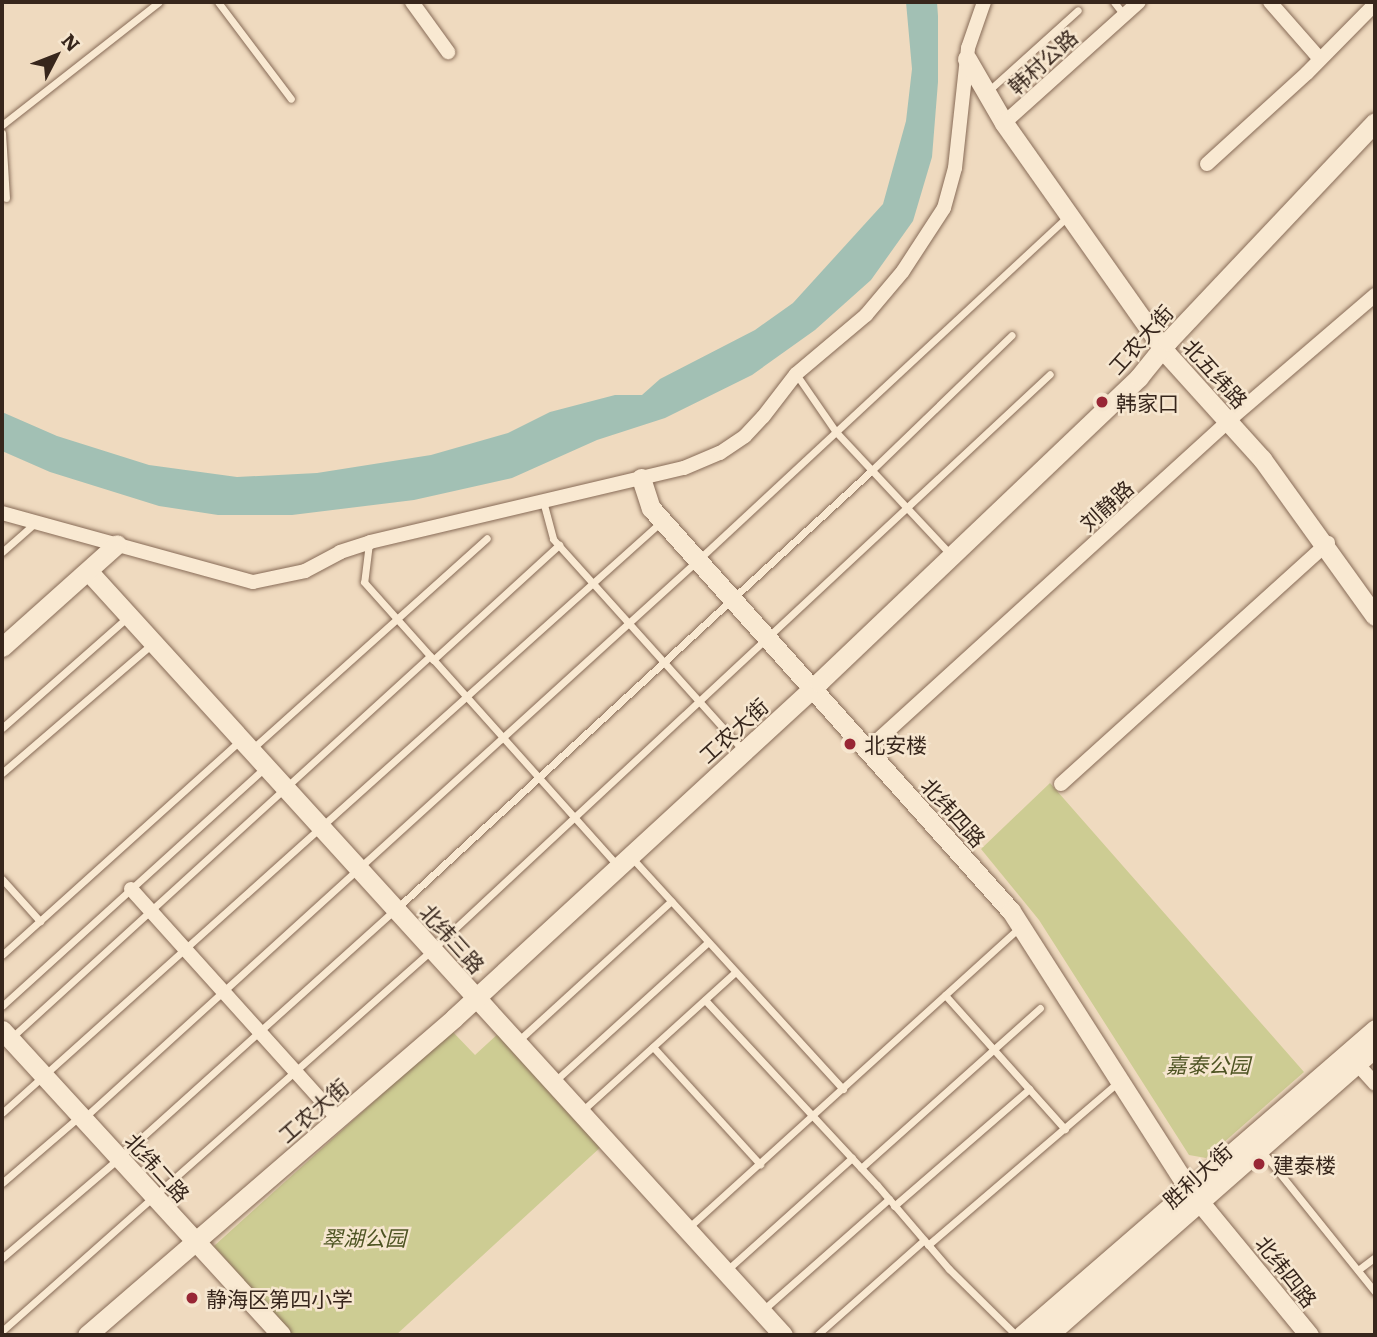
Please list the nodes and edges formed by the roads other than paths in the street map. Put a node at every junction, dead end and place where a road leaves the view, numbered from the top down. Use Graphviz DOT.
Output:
graph roads {
  1 [pos="159,2"];
  2 [pos="218,2"];
  3 [pos="412,2"];
  4 [pos="984,2"];
  5 [pos="1114,2"];
  6 [pos="1139,2"];
  7 [pos="1270,2"];
  8 [pos="1375,4"];
  9 [pos="1078,10"];
  10 [pos="1125,15"];
  11 [pos="448,52"];
  12 [pos="1320,58"];
  13 [pos="967,60"];
  14 [pos="987,93"];
  15 [pos="291,99"];
  16 [pos="1375,122"];
  17 [pos="1004,123"];
  18 [pos="2,125"];
  19 [pos="2,133"];
  20 [pos="1208,164"];
  21 [pos="6,198"];
  22 [pos="1070,215"];
  23 [pos="1375,295"];
  24 [pos="1012,335"];
  25 [pos="1167,347"];
  26 [pos="796,374"];
  27 [pos="1050,374"];
  28 [pos="1231,419"];
  29 [pos="836,432"];
  30 [pos="872,470"];
  31 [pos="641,478"];
  32 [pos="543,501"];
  33 [pos="908,509"];
  34 [pos="2,513"];
  35 [pos="662,521"];
  36 [pos="35,522"];
  37 [pos="487,538"];
  38 [pos="370,542"];
  39 [pos="117,544"];
  40 [pos="559,545"];
  41 [pos="1326,545"];
  42 [pos="2,552"];
  43 [pos="951,555"];
  44 [pos="698,560"];
  45 [pos="89,572"];
  46 [pos="594,584"];
  47 [pos="732,598"];
  48 [pos="1375,605"];
  49 [pos="1375,615"];
  50 [pos="129,616"];
  51 [pos="397,620"];
  52 [pos="628,622"];
  53 [pos="768,639"];
  54 [pos="153,642"];
  55 [pos="2,648"];
  56 [pos="432,658"];
  57 [pos="664,662"];
  58 [pos="818,688"];
  59 [pos="467,698"];
  60 [pos="700,702"];
  61 [pos="2,728"];
  62 [pos="503,737"];
  63 [pos="246,744"];
  64 [pos="871,747"];
  65 [pos="744,751"];
  66 [pos="267,766"];
  67 [pos="2,774"];
  68 [pos="538,777"];
  69 [pos="1060,784"];
  70 [pos="285,788"];
  71 [pos="575,818"];
  72 [pos="323,828"];
  73 [pos="624,860"];
  74 [pos="359,869"];
  75 [pos="2,879"];
  76 [pos="131,889"];
  77 [pos="671,901"];
  78 [pos="396,909"];
  79 [pos="150,911"];
  80 [pos="40,921"];
  81 [pos="1024,923"];
  82 [pos="708,942"];
  83 [pos="433,949"];
  84 [pos="186,950"];
  85 [pos="2,955"];
  86 [pos="736,972"];
  87 [pos="223,992"];
  88 [pos="945,995"];
  89 [pos="477,997"];
  90 [pos="705,1000"];
  91 [pos="2,1006"];
  92 [pos="1040,1008"];
  93 [pos="1375,1029"];
  94 [pos="259,1032"];
  95 [pos="6,1034"];
  96 [pos="517,1042"];
  97 [pos="653,1047"];
  98 [pos="1375,1048"];
  99 [pos="994,1050"];
  100 [pos="1352,1059"];
  101 [pos="296,1073"];
  102 [pos="44,1076"];
  103 [pos="1124,1078"];
  104 [pos="554,1082"];
  105 [pos="1375,1084"];
  106 [pos="843,1089"];
  107 [pos="1029,1089"];
  108 [pos="581,1112"];
  109 [pos="2,1113"];
  110 [pos="813,1116"];
  111 [pos="82,1117"];
  112 [pos="338,1119"];
  113 [pos="1065,1129"];
  114 [pos="1260,1149"];
  115 [pos="119,1158"];
  116 [pos="852,1158"];
  117 [pos="760,1164"];
  118 [pos="861,1168"];
  119 [pos="2,1183"];
  120 [pos="1196,1191"];
  121 [pos="155,1198"];
  122 [pos="891,1202"];
  123 [pos="687,1229"];
  124 [pos="196,1242"];
  125 [pos="926,1243"];
  126 [pos="1375,1257"];
  127 [pos="2,1258"];
  128 [pos="1359,1270"];
  129 [pos="725,1271"];
  130 [pos="1375,1292"];
  131 [pos="761,1311"];
  132 [pos="2,1331"];
  133 [pos="87,1335"];
  134 [pos="281,1335"];
  135 [pos="783,1335"];
  136 [pos="817,1335"];
  137 [pos="1016,1335"];
  138 [pos="1022,1335"];
  139 [pos="1048,1335"];
  140 [pos="1309,1335"];
  1 -- 18 [label="lane"];
  2 -- 15 [label="lane"];
  3 -- 11 [label="street"];
  4 -- 13 [label="street"];
  5 -- 10 [label="lane"];
  6 -- 10 [label="street, 韩村公路"];
  7 -- 12 [label="street"];
  8 -- 12 [label="street"];
  9 -- 14 [label="lane"];
  10 -- 17 [label="street, 韩村公路"];
  12 -- 20 [label="street"];
  13 -- 14 [label="street, 北五纬路"];
  13 -- 26 [label="street"];
  14 -- 17 [label="street, 北五纬路"];
  16 -- 25 [label="street, 工农大街"];
  17 -- 22 [label="street, 北五纬路"];
  19 -- 21 [label="lane"];
  22 -- 25 [label="street, 北五纬路"];
  22 -- 29 [label="lane"];
  23 -- 28 [label="street, 刘静路"];
  24 -- 30 [label="lane"];
  25 -- 28 [label="street, 北五纬路"];
  25 -- 43 [label="street, 工农大街"];
  25 -- 58 [label="street, 工农大街"];
  26 -- 29 [label="lane"];
  26 -- 31 [label="street"];
  27 -- 33 [label="lane"];
  28 -- 41 [label="street, 北五纬路"];
  28 -- 64 [label="street, 刘静路"];
  29 -- 30 [label="lane"];
  29 -- 44 [label="lane"];
  30 -- 33 [label="lane"];
  30 -- 47 [label="lane"];
  31 -- 32 [label="street"];
  31 -- 35 [label="street, 北纬四路"];
  32 -- 38 [label="street"];
  32 -- 40 [label="lane"];
  33 -- 43 [label="lane"];
  33 -- 53 [label="lane"];
  34 -- 36 [label="street"];
  35 -- 44 [label="street, 北纬四路"];
  35 -- 46 [label="lane"];
  36 -- 39 [label="street"];
  36 -- 42 [label="lane"];
  37 -- 51 [label="lane"];
  38 -- 39 [label="street"];
  38 -- 51 [label="lane"];
  39 -- 45 [label="street"];
  40 -- 46 [label="lane"];
  40 -- 56 [label="lane"];
  41 -- 48 [label="street, 北五纬路"];
  41 -- 49 [label="street, 北五纬路"];
  41 -- 69 [label="street"];
  43 -- 58 [label="street, 工农大街"];
  44 -- 47 [label="street, 北纬四路"];
  44 -- 52 [label="lane"];
  45 -- 50 [label="street, 北纬三路"];
  45 -- 55 [label="street"];
  46 -- 52 [label="lane"];
  46 -- 59 [label="lane"];
  47 -- 53 [label="street, 北纬四路"];
  47 -- 57 [label="lane"];
  50 -- 54 [label="street, 北纬三路"];
  50 -- 61 [label="lane"];
  51 -- 56 [label="lane"];
  51 -- 63 [label="lane"];
  52 -- 57 [label="lane"];
  52 -- 62 [label="lane"];
  53 -- 58 [label="street, 北纬四路"];
  53 -- 60 [label="lane"];
  54 -- 63 [label="street, 北纬三路"];
  54 -- 67 [label="lane"];
  56 -- 59 [label="lane"];
  56 -- 70 [label="lane"];
  57 -- 60 [label="lane"];
  57 -- 68 [label="lane"];
  58 -- 64 [label="street, 北纬四路"];
  58 -- 65 [label="street, 工农大街"];
  59 -- 62 [label="lane"];
  59 -- 72 [label="lane"];
  60 -- 65 [label="lane"];
  60 -- 71 [label="lane"];
  62 -- 68 [label="lane"];
  62 -- 74 [label="lane"];
  63 -- 66 [label="street, 北纬三路"];
  63 -- 80 [label="lane"];
  64 -- 81 [label="street, 北纬四路"];
  65 -- 73 [label="street, 工农大街"];
  66 -- 70 [label="street, 北纬三路"];
  66 -- 76 [label="lane"];
  68 -- 71 [label="lane"];
  68 -- 78 [label="lane"];
  70 -- 72 [label="street, 北纬三路"];
  70 -- 79 [label="lane"];
  71 -- 73 [label="lane"];
  71 -- 83 [label="lane"];
  72 -- 74 [label="street, 北纬三路"];
  72 -- 84 [label="lane"];
  73 -- 77 [label="lane"];
  73 -- 89 [label="street, 工农大街"];
  74 -- 78 [label="street, 北纬三路"];
  74 -- 87 [label="lane"];
  75 -- 80 [label="lane"];
  76 -- 79 [label="street"];
  76 -- 91 [label="lane"];
  77 -- 82 [label="lane"];
  77 -- 96 [label="lane"];
  78 -- 83 [label="street, 北纬三路"];
  78 -- 94 [label="lane"];
  79 -- 84 [label="street"];
  79 -- 95 [label="lane"];
  80 -- 85 [label="lane"];
  81 -- 88 [label="lane"];
  81 -- 103 [label="street, 北纬四路"];
  82 -- 86 [label="lane"];
  82 -- 104 [label="lane"];
  83 -- 89 [label="street, 北纬三路"];
  83 -- 101 [label="lane"];
  84 -- 87 [label="street"];
  84 -- 102 [label="lane"];
  86 -- 90 [label="lane"];
  86 -- 106 [label="lane"];
  87 -- 94 [label="street"];
  87 -- 111 [label="lane"];
  88 -- 99 [label="lane"];
  88 -- 106 [label="lane"];
  89 -- 96 [label="street, 北纬三路"];
  89 -- 112 [label="street, 工农大街"];
  90 -- 97 [label="lane"];
  90 -- 110 [label="lane"];
  92 -- 99 [label="lane"];
  93 -- 100 [label="street, 胜利大街"];
  94 -- 101 [label="street"];
  94 -- 115 [label="lane"];
  95 -- 102 [label="street, 北纬二路"];
  96 -- 104 [label="street, 北纬三路"];
  97 -- 108 [label="lane"];
  97 -- 117 [label="lane"];
  98 -- 100 [label="street, 胜利大街"];
  99 -- 107 [label="lane"];
  99 -- 118 [label="lane"];
  100 -- 105 [label="street"];
  100 -- 114 [label="street, 胜利大街"];
  100 -- 120 [label="street, 胜利大街"];
  101 -- 112 [label="street"];
  101 -- 121 [label="lane"];
  102 -- 109 [label="lane"];
  102 -- 111 [label="street, 北纬二路"];
  103 -- 113 [label="lane"];
  103 -- 120 [label="street, 北纬四路"];
  104 -- 108 [label="street, 北纬三路"];
  106 -- 110 [label="lane"];
  107 -- 113 [label="lane"];
  107 -- 122 [label="lane"];
  108 -- 123 [label="street, 北纬三路"];
  110 -- 116 [label="lane"];
  110 -- 117 [label="lane"];
  111 -- 115 [label="street, 北纬二路"];
  111 -- 119 [label="lane"];
  112 -- 124 [label="street, 工农大街"];
  113 -- 125 [label="lane"];
  114 -- 120 [label="street, 胜利大街"];
  114 -- 128 [label="lane"];
  115 -- 121 [label="street, 北纬二路"];
  115 -- 127 [label="lane"];
  116 -- 118 [label="lane"];
  116 -- 129 [label="lane"];
  117 -- 123 [label="lane"];
  118 -- 122 [label="lane"];
  120 -- 138 [label="street"];
  120 -- 139 [label="street, 胜利大街"];
  120 -- 140 [label="street, 北纬四路"];
  121 -- 124 [label="street, 北纬二路"];
  121 -- 132 [label="lane"];
  122 -- 125 [label="lane"];
  122 -- 131 [label="lane"];
  123 -- 129 [label="street, 北纬三路"];
  124 -- 133 [label="street, 工农大街"];
  124 -- 134 [label="street, 北纬二路"];
  125 -- 136 [label="lane"];
  125 -- 137 [label="lane"];
  126 -- 128 [label="lane"];
  128 -- 130 [label="lane"];
  129 -- 131 [label="street, 北纬三路"];
  131 -- 135 [label="street, 北纬三路"];
}
